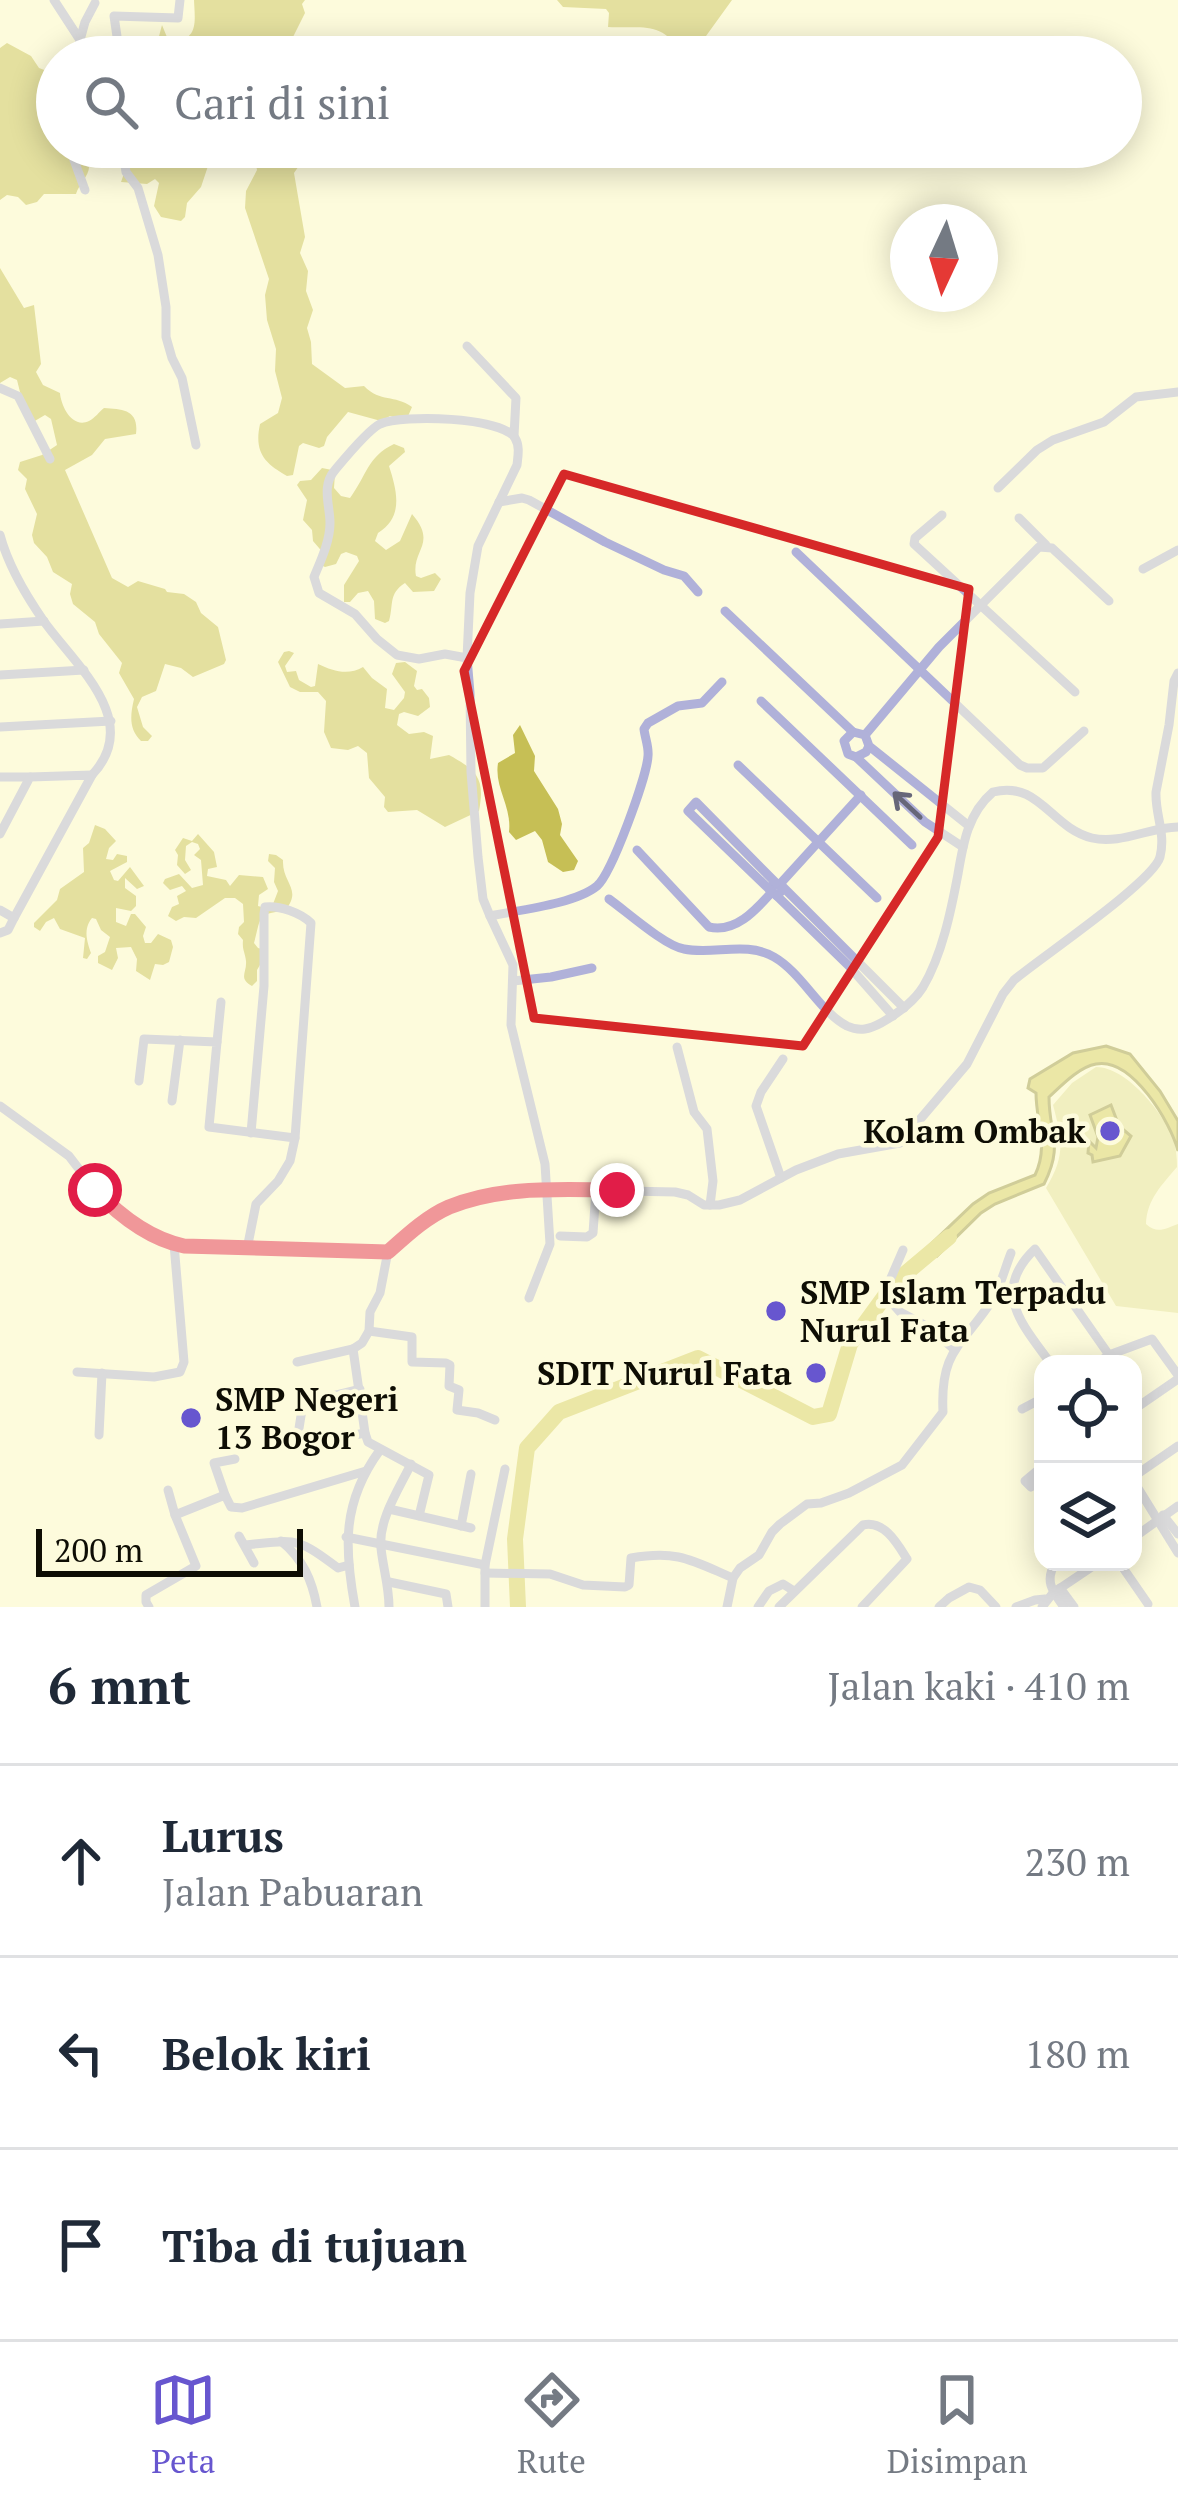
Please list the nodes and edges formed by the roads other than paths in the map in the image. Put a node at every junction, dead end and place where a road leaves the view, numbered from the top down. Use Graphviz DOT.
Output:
graph roads {
  1 [pos="54,0"];
  2 [pos="180,0"];
  3 [pos="95,3"];
  4 [pos="77,36"];
  5 [pos="82,36"];
  6 [pos="117,36"];
  7 [pos="77,168"];
  8 [pos="125,168"];
  9 [pos="85,190"];
  10 [pos="467,346"];
  11 [pos="0,388"];
  12 [pos="1178,392"];
  13 [pos="514,436"];
  14 [pos="196,445"];
  15 [pos="50,459"];
  16 [pos="998,488"];
  17 [pos="499,502"];
  18 [pos="941,515"];
  19 [pos="1018,518"];
  20 [pos="0,535"];
  21 [pos="1046,545"];
  22 [pos="1178,550"];
  23 [pos="796,552"];
  24 [pos="1143,569"];
  25 [pos="14,572"];
  26 [pos="0,573"];
  27 [pos="698,592"];
  28 [pos="1109,601"];
  29 [pos="980,606"];
  30 [pos="725,611"];
  31 [pos="44,621"];
  32 [pos="0,624"];
  33 [pos="466,658"];
  34 [pos="920,669"];
  35 [pos="84,670"];
  36 [pos="1178,673"];
  37 [pos="0,675"];
  38 [pos="722,682"];
  39 [pos="1075,692"];
  40 [pos="761,701"];
  41 [pos="111,721"];
  42 [pos="0,727"];
  43 [pos="1084,731"];
  44 [pos="853,732"];
  45 [pos="867,740"];
  46 [pos="856,757"];
  47 [pos="738,765"];
  48 [pos="92,775"];
  49 [pos="30,777"];
  50 [pos="0,778"];
  51 [pos="861,795"];
  52 [pos="969,826"];
  53 [pos="1163,827"];
  54 [pos="1178,827"];
  55 [pos="0,834"];
  56 [pos="724,836"];
  57 [pos="819,841"];
  58 [pos="913,845"];
  59 [pos="963,847"];
  60 [pos="637,850"];
  61 [pos="776,889"];
  62 [pos="877,898"];
  63 [pos="609,899"];
  64 [pos="0,910"];
  65 [pos="490,916"];
  66 [pos="14,918"];
  67 [pos="0,933"];
  68 [pos="838,949"];
  69 [pos="592,968"];
  70 [pos="878,979"];
  71 [pos="513,981"];
  72 [pos="869,988"];
  73 [pos="221,1002"];
  74 [pos="904,1008"];
  75 [pos="893,1016"];
  76 [pos="180,1040"];
  77 [pos="217,1042"];
  78 [pos="677,1047"];
  79 [pos="783,1059"];
  80 [pos="139,1082"];
  81 [pos="172,1101"];
  82 [pos="0,1106"];
  83 [pos="251,1132"];
  84 [pos="295,1138"];
  85 [pos="782,1178"];
  86 [pos="548,1190"];
  87 [pos="596,1190"];
  88 [pos="710,1205"];
  89 [pos="560,1236"];
  90 [pos="174,1244"];
  91 [pos="247,1249"];
  92 [pos="903,1250"];
  93 [pos="388,1252"];
  94 [pos="1011,1253"];
  95 [pos="529,1298"];
  96 [pos="368,1331"];
  97 [pos="358,1346"];
  98 [pos="954,1349"];
  99 [pos="1045,1355"];
  100 [pos="1109,1355"];
  101 [pos="297,1362"];
  102 [pos="77,1372"];
  103 [pos="103,1373"];
  104 [pos="1178,1377"];
  105 [pos="361,1389"];
  106 [pos="1034,1403"];
  107 [pos="1142,1403"];
  108 [pos="1022,1409"];
  109 [pos="495,1420"];
  110 [pos="99,1436"];
  111 [pos="372,1443"];
  112 [pos="1178,1446"];
  113 [pos="235,1459"];
  114 [pos="411,1465"];
  115 [pos="505,1469"];
  116 [pos="366,1471"];
  117 [pos="1142,1472"];
  118 [pos="471,1474"];
  119 [pos="168,1490"];
  120 [pos="1142,1492"];
  121 [pos="225,1495"];
  122 [pos="1178,1505"];
  123 [pos="389,1509"];
  124 [pos="175,1515"];
  125 [pos="419,1516"];
  126 [pos="1160,1518"];
  127 [pos="1142,1531"];
  128 [pos="1178,1534"];
  129 [pos="346,1538"];
  130 [pos="280,1541"];
  131 [pos="380,1543"];
  132 [pos="1178,1553"];
  133 [pos="254,1563"];
  134 [pos="349,1564"];
  135 [pos="485,1569"];
  136 [pos="1086,1571"];
  137 [pos="1125,1571"];
  138 [pos="733,1578"];
  139 [pos="388,1582"];
  140 [pos="1050,1597"];
  141 [pos="787,1601"];
  142 [pos="1148,1604"];
  143 [pos="149,1607"];
  144 [pos="317,1607"];
  145 [pos="356,1607"];
  146 [pos="388,1607"];
  147 [pos="448,1607"];
  148 [pos="485,1607"];
  149 [pos="727,1607"];
  150 [pos="758,1607"];
  151 [pos="862,1607"];
  152 [pos="939,1607"];
  153 [pos="996,1607"];
  154 [pos="1016,1607"];
  155 [pos="1064,1607"];
  156 [pos="1074,1607"];
  1 -- 4 [label="street"];
  2 -- 6 [label="street"];
  3 -- 5 [label="street"];
  7 -- 9 [label="street"];
  8 -- 14 [label="street"];
  10 -- 13 [label="street"];
  11 -- 15 [label="street"];
  12 -- 16 [label="street"];
  13 -- 17 [label="street"];
  13 -- 33 [label="street"];
  17 -- 27 [label="street"];
  17 -- 33 [label="street"];
  18 -- 29 [label="street"];
  19 -- 21 [label="street"];
  20 -- 25 [label="street"];
  21 -- 28 [label="street"];
  21 -- 29 [label="street"];
  22 -- 24 [label="street"];
  23 -- 34 [label="street"];
  25 -- 26 [label="street"];
  25 -- 31 [label="street"];
  29 -- 34 [label="street"];
  29 -- 39 [label="street"];
  30 -- 44 [label="street"];
  31 -- 32 [label="street"];
  31 -- 35 [label="street"];
  33 -- 65 [label="street"];
  34 -- 43 [label="street"];
  34 -- 45 [label="street"];
  35 -- 37 [label="street"];
  35 -- 41 [label="street"];
  36 -- 53 [label="street"];
  38 -- 65 [label="street"];
  40 -- 51 [label="street"];
  41 -- 42 [label="street"];
  41 -- 48 [label="street"];
  44 -- 45 [label="street"];
  44 -- 46 [label="street"];
  45 -- 46 [label="street"];
  45 -- 52 [label="street"];
  59 -- 46 [label="street, one-way"];
  47 -- 57 [label="street"];
  48 -- 49 [label="street"];
  48 -- 66 [label="street"];
  49 -- 50 [label="street"];
  49 -- 55 [label="street"];
  51 -- 57 [label="street"];
  51 -- 58 [label="street"];
  52 -- 53 [label="street"];
  52 -- 59 [label="street"];
  53 -- 54 [label="street"];
  53 -- 85 [label="street"];
  56 -- 61 [label="street"];
  57 -- 61 [label="street"];
  57 -- 62 [label="street"];
  59 -- 74 [label="street"];
  60 -- 61 [label="street"];
  61 -- 68 [label="street"];
  63 -- 75 [label="street"];
  64 -- 66 [label="street"];
  65 -- 71 [label="street"];
  66 -- 67 [label="street"];
  68 -- 70 [label="street"];
  68 -- 72 [label="street"];
  69 -- 71 [label="street"];
  70 -- 72 [label="street"];
  70 -- 74 [label="street"];
  71 -- 86 [label="street"];
  72 -- 75 [label="street"];
  73 -- 77 [label="street"];
  74 -- 75 [label="street"];
  76 -- 77 [label="street"];
  76 -- 80 [label="street"];
  76 -- 81 [label="street"];
  77 -- 83 [label="street"];
  78 -- 88 [label="street"];
  79 -- 85 [label="street"];
  82 -- 90 [label="street"];
  83 -- 84 [label="street"];
  83 -- 84 [label="street"];
  84 -- 91 [label="street"];
  85 -- 88 [label="street"];
  86 -- 87 [label="street"];
  86 -- 93 [label="street"];
  86 -- 95 [label="street"];
  87 -- 88 [label="street"];
  87 -- 89 [label="street"];
  90 -- 91 [label="street"];
  90 -- 103 [label="street"];
  91 -- 93 [label="street"];
  92 -- 98 [label="street"];
  93 -- 96 [label="street"];
  94 -- 98 [label="street"];
  96 -- 97 [label="street"];
  96 -- 109 [label="street"];
  97 -- 101 [label="street"];
  97 -- 105 [label="street"];
  98 -- 138 [label="street"];
  99 -- 100 [label="street"];
  100 -- 104 [label="street"];
  102 -- 103 [label="street"];
  103 -- 110 [label="street"];
  104 -- 107 [label="street"];
  105 -- 111 [label="street"];
  105 -- 111 [label="street"];
  106 -- 108 [label="street"];
  111 -- 114 [label="street"];
  111 -- 116 [label="street"];
  112 -- 117 [label="street"];
  113 -- 121 [label="street"];
  114 -- 123 [label="street"];
  114 -- 125 [label="street"];
  115 -- 135 [label="street"];
  116 -- 121 [label="street"];
  116 -- 129 [label="street"];
  118 -- 125 [label="street"];
  119 -- 124 [label="street"];
  120 -- 126 [label="street"];
  121 -- 124 [label="street"];
  122 -- 126 [label="street"];
  123 -- 125 [label="street"];
  123 -- 131 [label="street"];
  124 -- 143 [label="street"];
  126 -- 127 [label="street"];
  126 -- 128 [label="street"];
  126 -- 132 [label="street"];
  129 -- 131 [label="street"];
  129 -- 134 [label="street"];
  130 -- 133 [label="street"];
  130 -- 134 [label="street"];
  130 -- 144 [label="street"];
  131 -- 135 [label="street"];
  131 -- 139 [label="street"];
  134 -- 145 [label="street"];
  135 -- 138 [label="street"];
  135 -- 148 [label="street"];
  136 -- 140 [label="street"];
  137 -- 142 [label="street"];
  138 -- 149 [label="street"];
  139 -- 146 [label="street"];
  139 -- 147 [label="street"];
  140 -- 154 [label="street"];
  140 -- 155 [label="street"];
  140 -- 156 [label="street"];
  141 -- 150 [label="street"];
  141 -- 151 [label="street"];
  152 -- 153 [label="street"];
}
